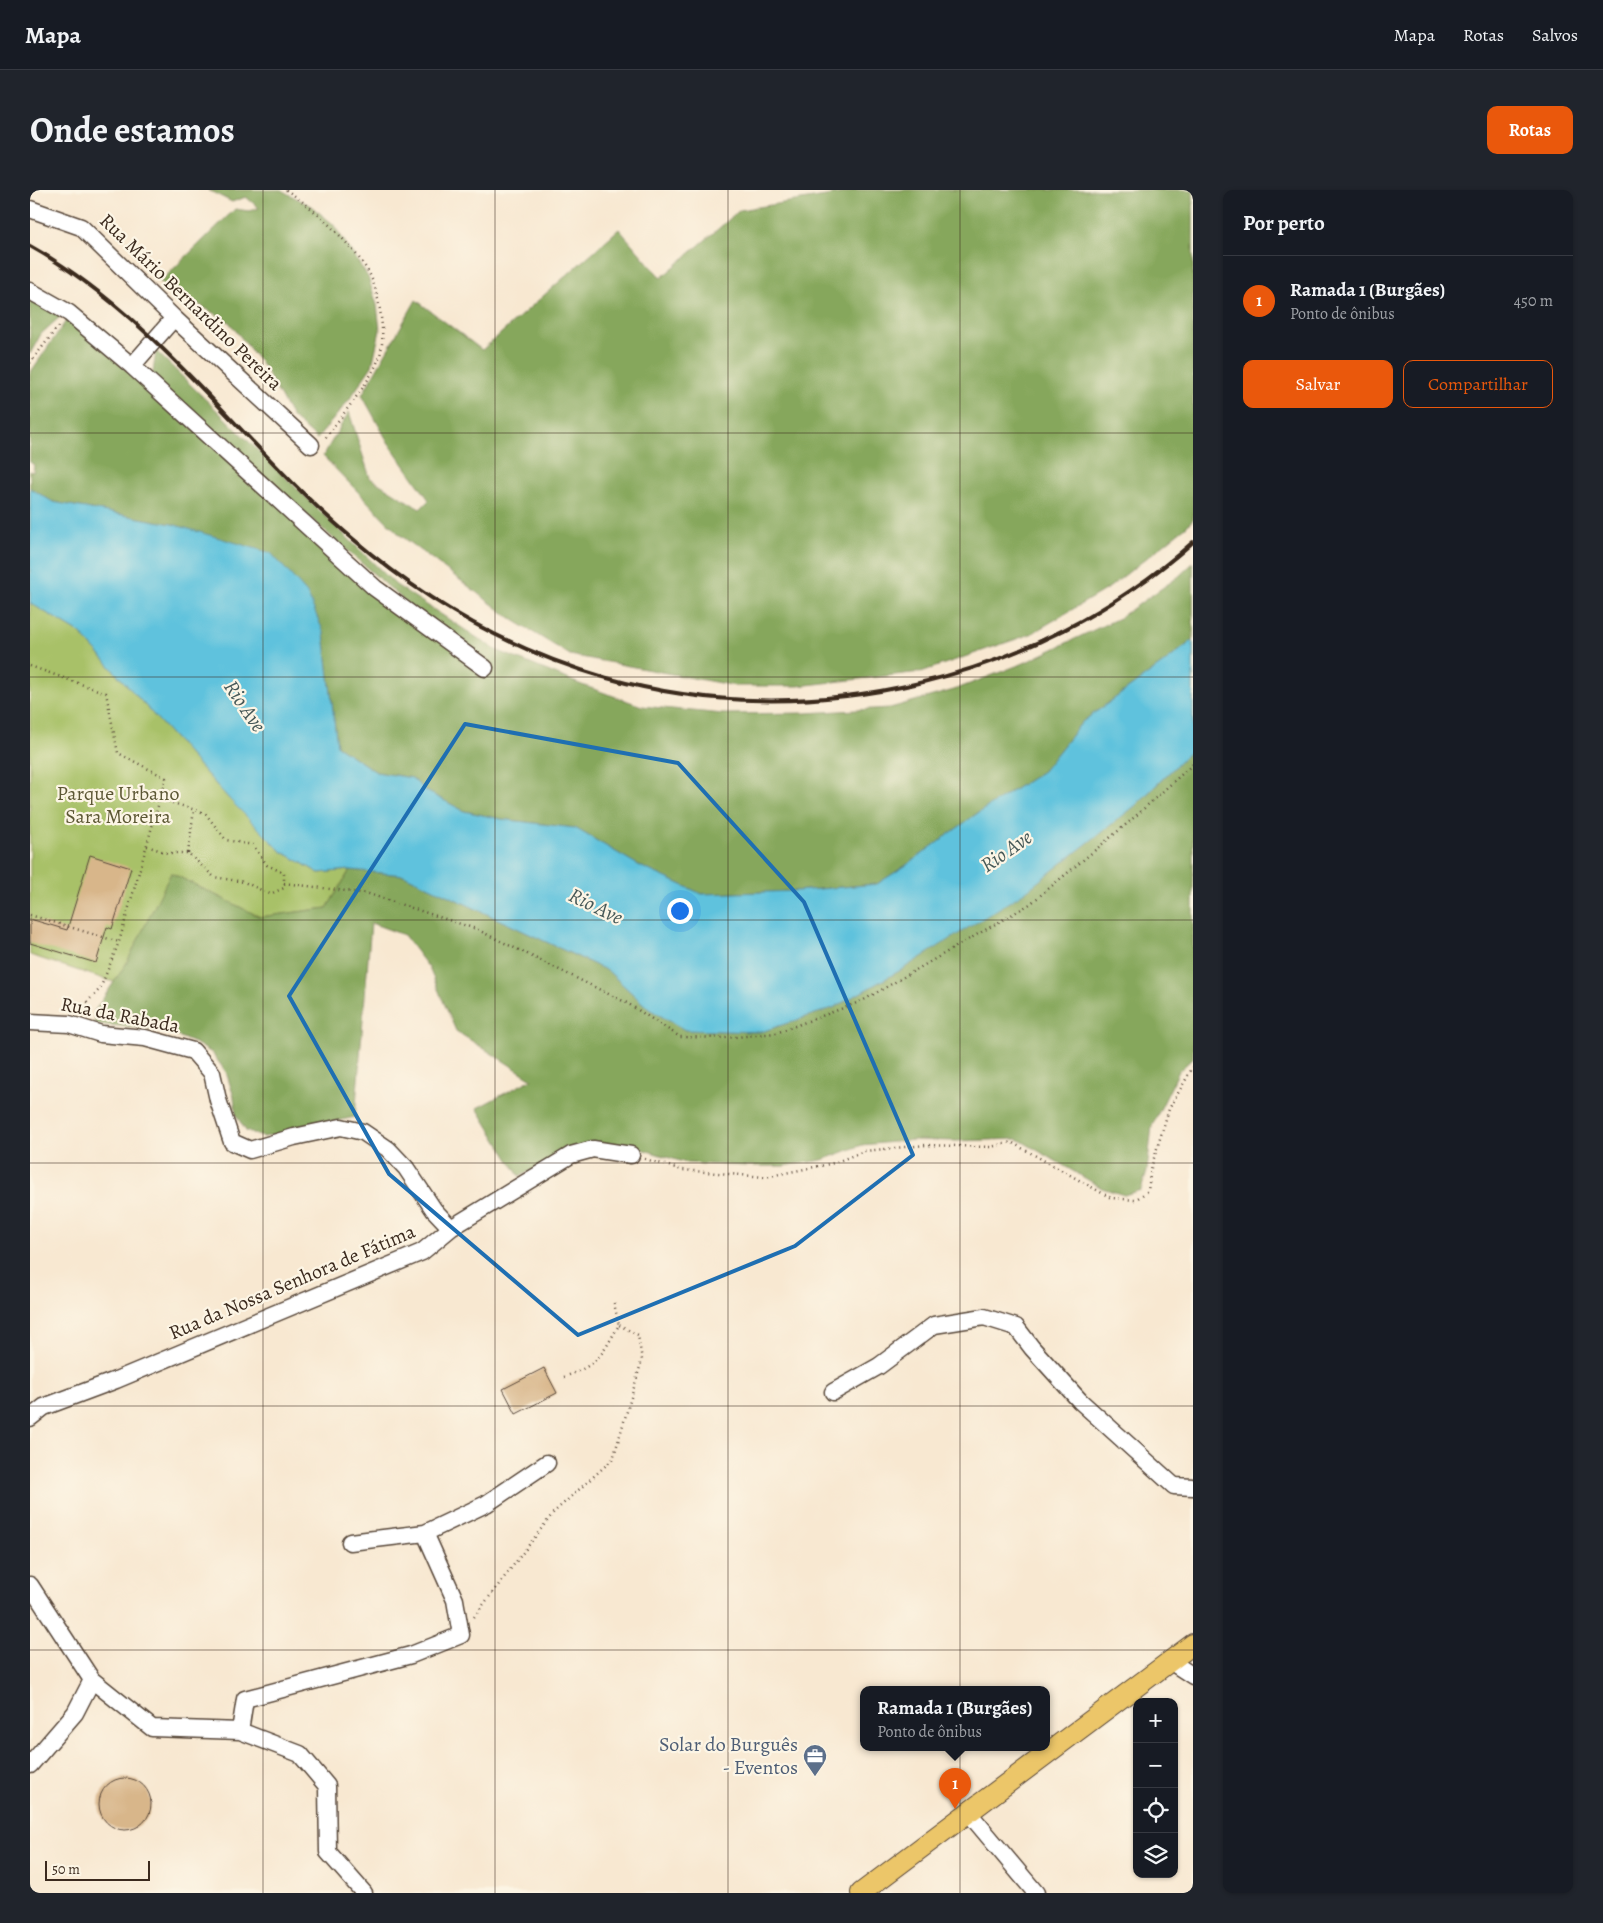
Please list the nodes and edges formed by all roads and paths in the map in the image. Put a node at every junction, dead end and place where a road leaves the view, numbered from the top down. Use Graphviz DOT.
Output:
graph roads {
  1 [pos="286,190"];
  2 [pos="30,209"];
  3 [pos="30,291"];
  4 [pos="69,314"];
  5 [pos="174,318"];
  6 [pos="30,363"];
  7 [pos="132,366"];
  8 [pos="312,445"];
  9 [pos="30,666"];
  10 [pos="485,668"];
  11 [pos="1193,764"];
  12 [pos="160,799"];
  13 [pos="194,809"];
  14 [pos="147,846"];
  15 [pos="188,853"];
  16 [pos="284,883"];
  17 [pos="30,915"];
  18 [pos="119,942"];
  19 [pos="30,1022"];
  20 [pos="64,1024"];
  21 [pos="1193,1067"];
  22 [pos="631,1155"];
  23 [pos="451,1228"];
  24 [pos="614,1299"];
  25 [pos="619,1324"];
  26 [pos="564,1377"];
  27 [pos="833,1392"];
  28 [pos="30,1418"];
  29 [pos="547,1463"];
  30 [pos="1193,1487"];
  31 [pos="425,1533"];
  32 [pos="350,1542"];
  33 [pos="30,1585"];
  34 [pos="461,1635"];
  35 [pos="1193,1644"];
  36 [pos="1170,1661"];
  37 [pos="1193,1676"];
  38 [pos="92,1680"];
  39 [pos="240,1731"];
  40 [pos="1050,1751"];
  41 [pos="1050,1751"];
  42 [pos="30,1765"];
  43 [pos="968,1812"];
  44 [pos="364,1893"];
  45 [pos="861,1893"];
  46 [pos="1036,1893"];
  1 -- 8 [label="path"];
  2 -- 5 [label="street, Rua Mário Bernardino Pereira"];
  3 -- 4 [label="street"];
  4 -- 6 [label="path"];
  4 -- 7 [label="street"];
  5 -- 7 [label="street"];
  5 -- 8 [label="street, Rua Mário Bernardino Pereira"];
  7 -- 10 [label="street"];
  9 -- 12 [label="path"];
  11 -- 16 [label="path"];
  12 -- 13 [label="path"];
  12 -- 14 [label="path"];
  13 -- 15 [label="path"];
  13 -- 16 [label="path"];
  14 -- 15 [label="path"];
  14 -- 18 [label="path"];
  15 -- 16 [label="path"];
  17 -- 18 [label="path"];
  18 -- 20 [label="path"];
  19 -- 20 [label="street, Rua da Rabada"];
  20 -- 23 [label="street, Rua da Rabada"];
  21 -- 22 [label="path"];
  22 -- 23 [label="street, Rua da Nossa Senhora de Fátima"];
  23 -- 28 [label="street, Rua da Nossa Senhora de Fátima"];
  24 -- 25 [label="path"];
  25 -- 26 [label="path"];
  25 -- 34 [label="path"];
  27 -- 30 [label="street"];
  29 -- 31 [label="street"];
  31 -- 32 [label="street"];
  31 -- 34 [label="street"];
  33 -- 38 [label="street"];
  34 -- 39 [label="street"];
  35 -- 36 [label="main road"];
  36 -- 37 [label="street"];
  36 -- 41 [label="main road"];
  38 -- 39 [label="street"];
  38 -- 42 [label="street"];
  39 -- 44 [label="street"];
  40 -- 43 [label="main road"];
  43 -- 45 [label="main road"];
  43 -- 46 [label="street"];
}
